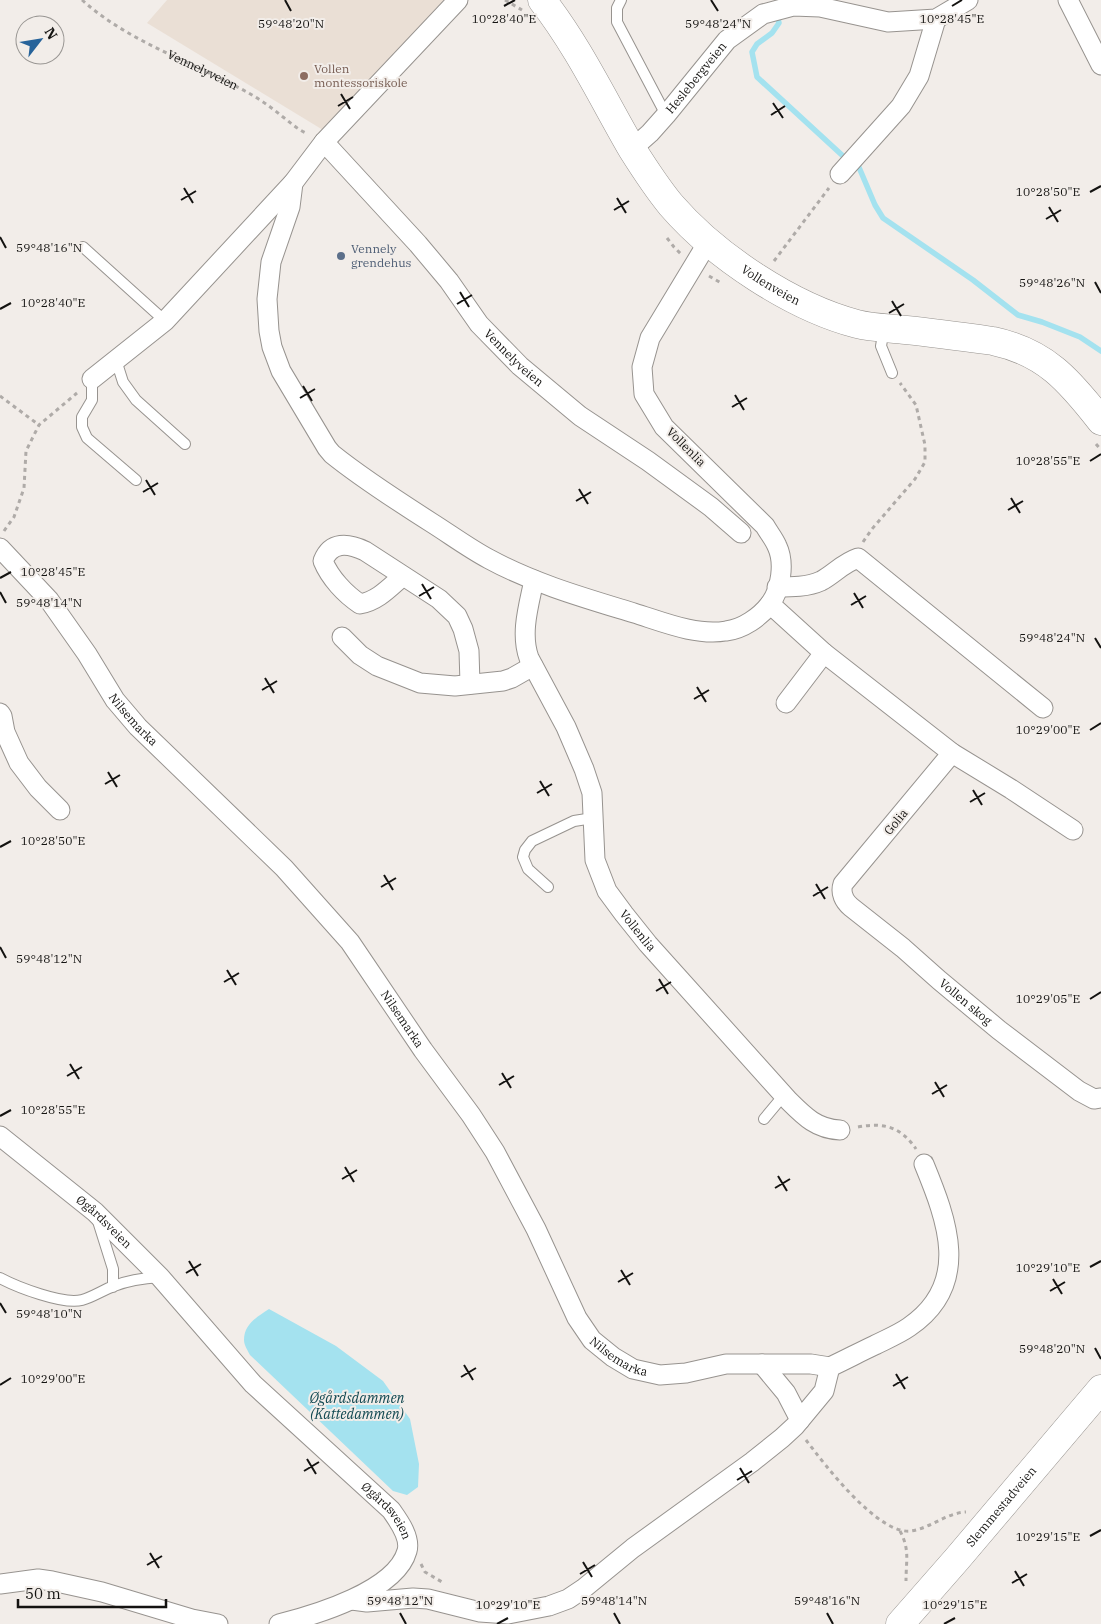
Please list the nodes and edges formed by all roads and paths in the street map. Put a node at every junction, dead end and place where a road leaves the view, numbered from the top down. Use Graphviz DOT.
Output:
graph roads {
  1 [pos="82,0"];
  2 [pos="458,0"];
  3 [pos="505,0"];
  4 [pos="621,0"];
  5 [pos="968,0"];
  6 [pos="1068,0"];
  7 [pos="533,5"];
  8 [pos="936,19"];
  9 [pos="1101,65"];
  10 [pos="666,115"];
  11 [pos="324,142"];
  12 [pos="632,149"];
  13 [pos="840,174"];
  14 [pos="293,183"];
  15 [pos="665,234"];
  16 [pos="708,242"];
  17 [pos="83,247"];
  18 [pos="694,265"];
  19 [pos="760,279"];
  20 [pos="725,285"];
  21 [pos="165,321"];
  22 [pos="884,328"];
  23 [pos="116,360"];
  24 [pos="892,373"];
  25 [pos="92,379"];
  26 [pos="0,396"];
  27 [pos="39,425"];
  28 [pos="1098,432"];
  29 [pos="185,444"];
  30 [pos="1101,450"];
  31 [pos="136,480"];
  32 [pos="741,533"];
  33 [pos="0,536"];
  34 [pos="0,548"];
  35 [pos="858,558"];
  36 [pos="403,576"];
  37 [pos="534,580"];
  38 [pos="774,596"];
  39 [pos="342,637"];
  40 [pos="824,654"];
  41 [pos="533,666"];
  42 [pos="470,684"];
  43 [pos="786,703"];
  44 [pos="1043,708"];
  45 [pos="0,713"];
  46 [pos="952,753"];
  47 [pos="60,810"];
  48 [pos="594,818"];
  49 [pos="1073,830"];
  50 [pos="548,887"];
  51 [pos="842,891"];
  52 [pos="784,1095"];
  53 [pos="1101,1098"];
  54 [pos="764,1119"];
  55 [pos="881,1125"];
  56 [pos="840,1130"];
  57 [pos="0,1136"];
  58 [pos="924,1164"];
  59 [pos="95,1212"];
  60 [pos="160,1277"];
  61 [pos="0,1278"];
  62 [pos="112,1286"];
  63 [pos="762,1364"];
  64 [pos="830,1367"];
  65 [pos="1101,1389"];
  66 [pos="797,1423"];
  67 [pos="971,1511"];
  68 [pos="900,1531"];
  69 [pos="408,1549"];
  70 [pos="445,1583"];
  71 [pos="906,1583"];
  72 [pos="0,1584"];
  73 [pos="352,1600"];
  74 [pos="218,1624"];
  75 [pos="279,1624"];
  76 [pos="900,1624"];
  1 -- 11 [label="path, Vennelyveien"];
  2 -- 11 [label="street"];
  3 -- 7 [label="path"];
  4 -- 10 [label="lane"];
  5 -- 8 [label="street, Heslebergveien"];
  6 -- 9 [label="street"];
  7 -- 12 [label="main road, Vollenveien"];
  8 -- 10 [label="street, Heslebergveien"];
  8 -- 13 [label="street"];
  10 -- 12 [label="street, Heslebergveien"];
  11 -- 14 [label="street"];
  11 -- 32 [label="street, Vennelyveien"];
  12 -- 16 [label="main road, Vollenveien"];
  13 -- 19 [label="path"];
  14 -- 21 [label="street"];
  14 -- 37 [label="street"];
  15 -- 18 [label="path"];
  16 -- 18 [label="street, Vollenlia"];
  16 -- 19 [label="main road, Vollenveien"];
  17 -- 21 [label="lane"];
  18 -- 20 [label="path"];
  18 -- 38 [label="street, Vollenlia"];
  19 -- 22 [label="main road, Vollenveien"];
  21 -- 23 [label="street"];
  22 -- 24 [label="lane"];
  22 -- 28 [label="main road, Vollenveien"];
  23 -- 25 [label="street"];
  23 -- 29 [label="lane"];
  24 -- 35 [label="path"];
  25 -- 27 [label="path"];
  25 -- 31 [label="lane"];
  26 -- 27 [label="path"];
  27 -- 33 [label="path"];
  28 -- 30 [label="path"];
  34 -- 63 [label="street, Nilsemarka"];
  35 -- 38 [label="street"];
  35 -- 44 [label="street"];
  36 -- 42 [label="street"];
  37 -- 38 [label="street"];
  37 -- 41 [label="street, Vollenlia"];
  38 -- 40 [label="street"];
  39 -- 42 [label="street"];
  40 -- 43 [label="street"];
  40 -- 46 [label="street"];
  41 -- 42 [label="street"];
  41 -- 48 [label="street, Vollenlia"];
  45 -- 47 [label="street"];
  46 -- 49 [label="street"];
  46 -- 51 [label="street, Golia"];
  48 -- 50 [label="lane"];
  48 -- 52 [label="street, Vollenlia"];
  51 -- 53 [label="street, Vollen skog"];
  52 -- 54 [label="lane"];
  52 -- 56 [label="street, Vollenlia"];
  55 -- 58 [label="path"];
  57 -- 59 [label="street, Øgårdsveien"];
  58 -- 64 [label="street"];
  59 -- 60 [label="street, Øgårdsveien"];
  59 -- 62 [label="lane"];
  60 -- 62 [label="lane"];
  60 -- 69 [label="street, Øgårdsveien"];
  61 -- 62 [label="lane"];
  63 -- 64 [label="street, Nilsemarka"];
  63 -- 66 [label="street"];
  64 -- 66 [label="street"];
  65 -- 76 [label="main road, Slemmestadveien"];
  66 -- 68 [label="path"];
  66 -- 73 [label="street"];
  67 -- 68 [label="path"];
  68 -- 71 [label="path"];
  69 -- 70 [label="path"];
  69 -- 73 [label="street, Øgårdsveien"];
  72 -- 74 [label="street"];
  73 -- 75 [label="street"];
}
